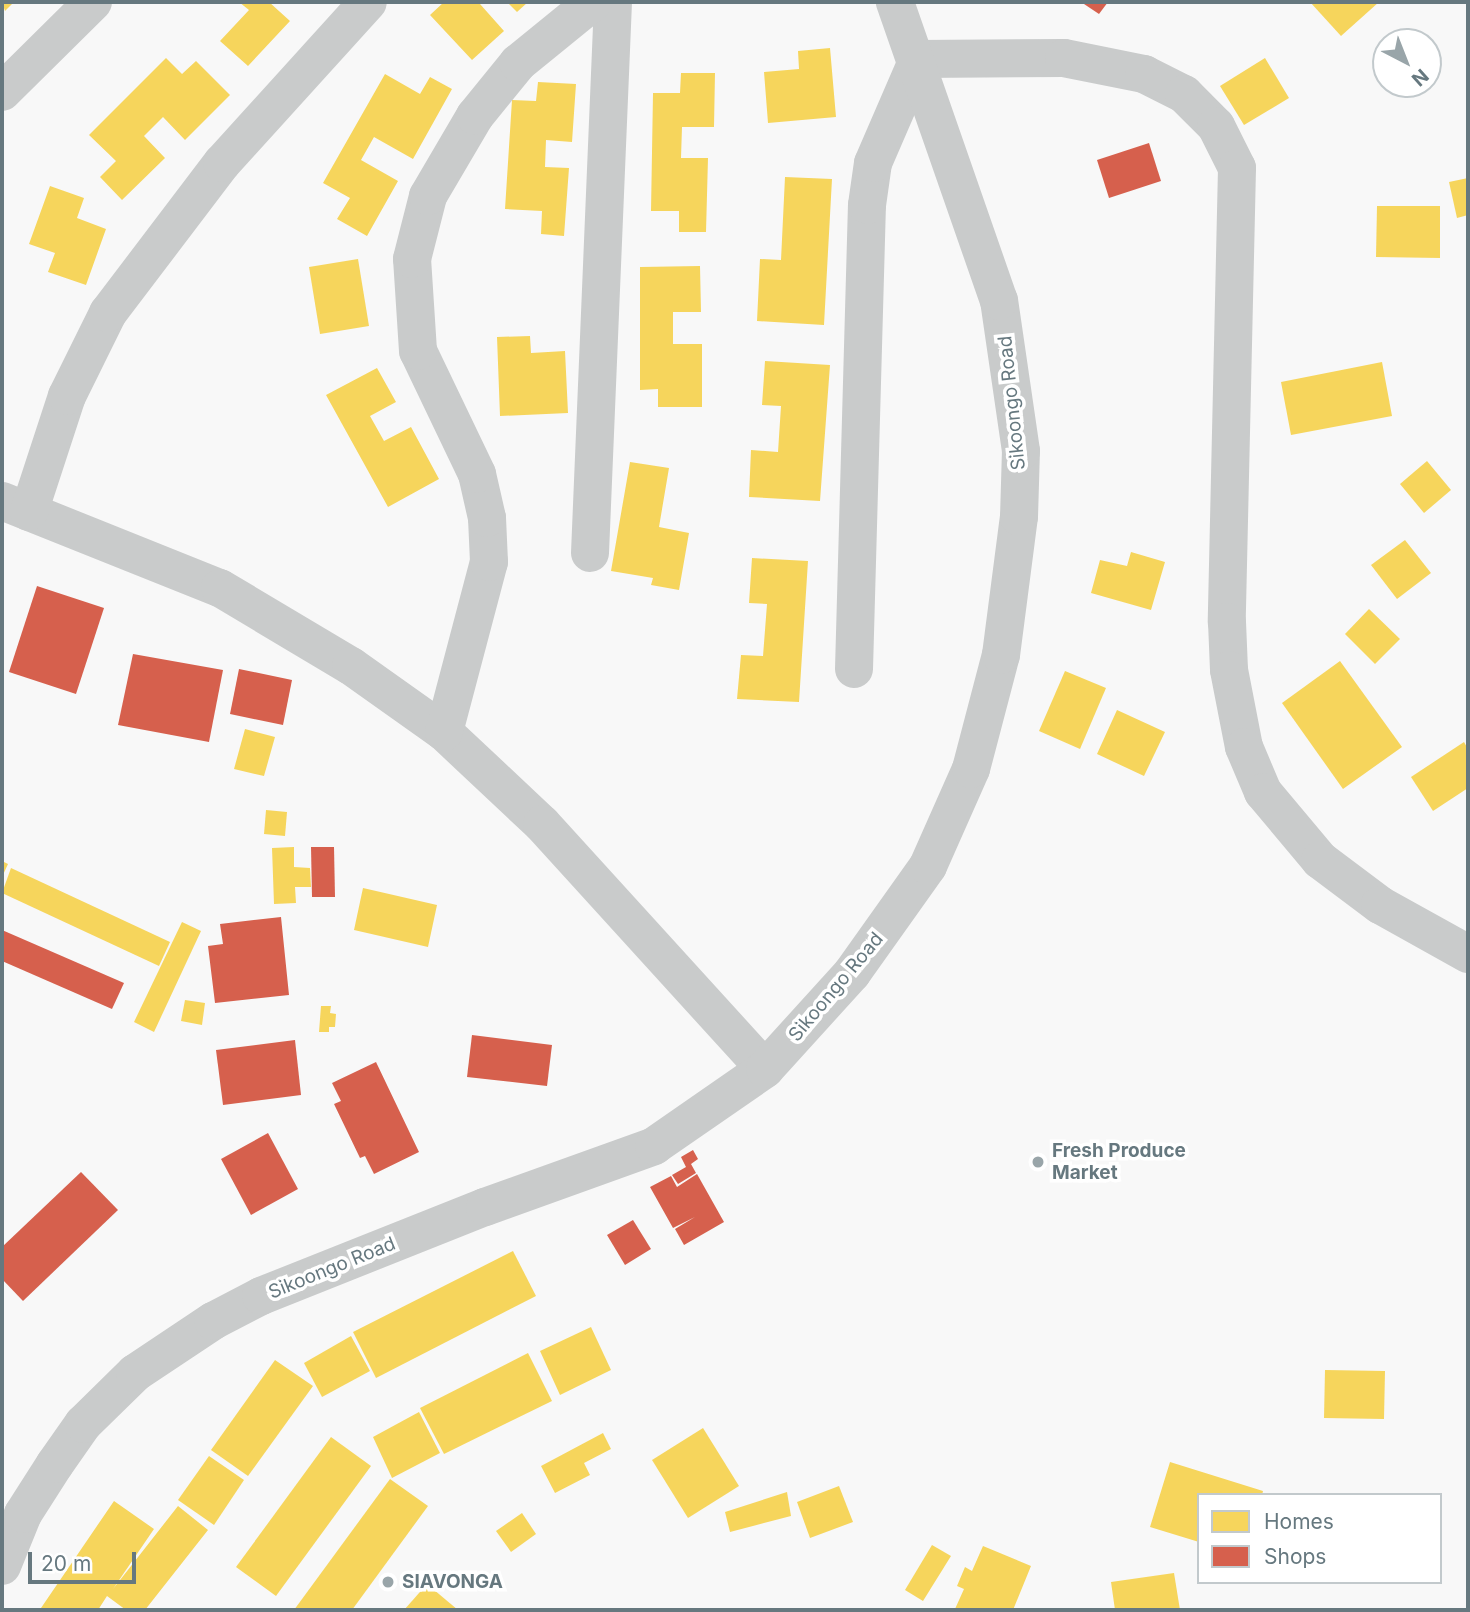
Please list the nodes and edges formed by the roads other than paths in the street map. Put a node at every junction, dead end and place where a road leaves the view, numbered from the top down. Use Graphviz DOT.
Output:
graph roads {
  1 [pos="93,2"];
  2 [pos="368,2"];
  3 [pos="593,2"];
  4 [pos="613,2"];
  5 [pos="895,2"];
  6 [pos="918,58"];
  7 [pos="2,92"];
  8 [pos="15,507"];
  9 [pos="590,554"];
  10 [pos="854,669"];
  11 [pos="444,732"];
  12 [pos="1468,954"];
  13 [pos="765,1069"];
  14 [pos="2,1566"];
  1 -- 7 [label="street"];
  2 -- 8 [label="street"];
  3 -- 11 [label="street"];
  4 -- 9 [label="street"];
  5 -- 6 [label="street, Sikoongo Road"];
  6 -- 10 [label="street"];
  6 -- 12 [label="street"];
  6 -- 13 [label="street, Sikoongo Road"];
  8 -- 11 [label="street"];
  11 -- 13 [label="street"];
  13 -- 14 [label="street, Sikoongo Road"];
}
